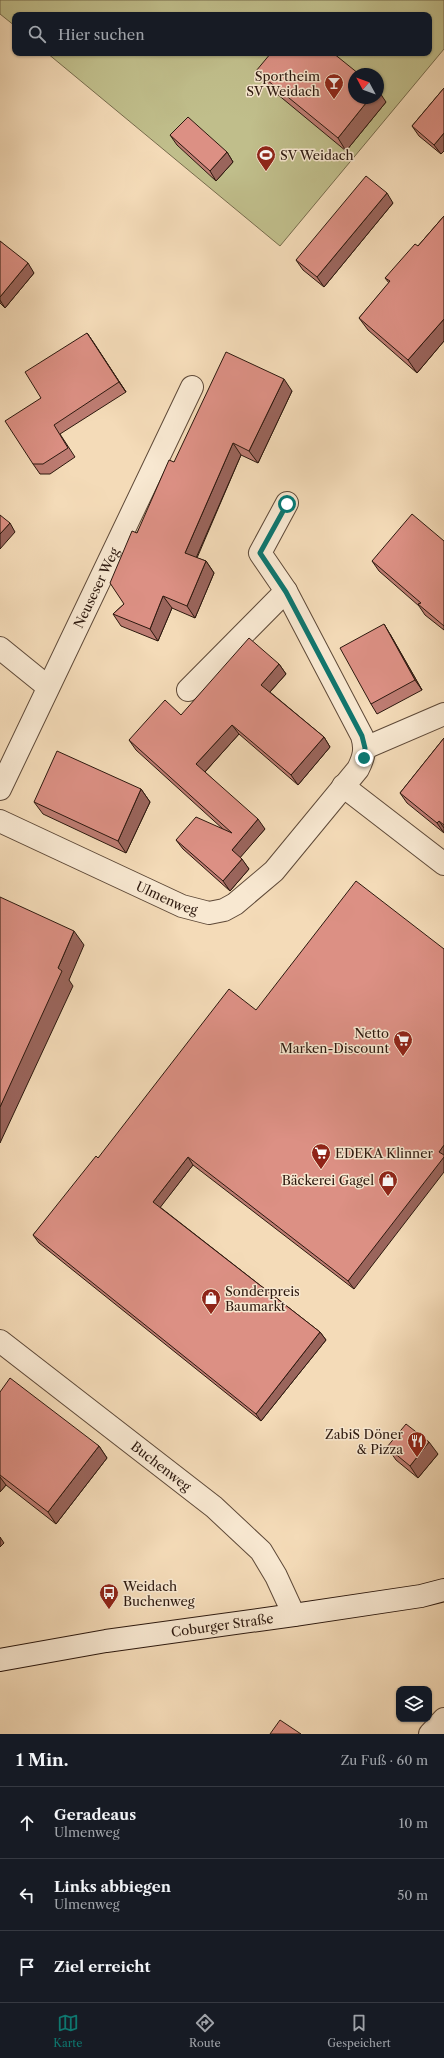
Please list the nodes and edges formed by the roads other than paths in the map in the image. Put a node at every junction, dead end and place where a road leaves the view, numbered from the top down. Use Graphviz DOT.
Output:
graph roads {
  1 [pos="192,387"];
  2 [pos="287,504"];
  3 [pos="286,592"];
  4 [pos="0,648"];
  5 [pos="48,687"];
  6 [pos="188,690"];
  7 [pos="444,714"];
  8 [pos="365,748"];
  9 [pos="343,786"];
  10 [pos="0,789"];
  11 [pos="0,821"];
  12 [pos="444,864"];
  13 [pos="0,1341"];
  14 [pos="444,1590"];
  15 [pos="294,1615"];
  16 [pos="0,1660"];
  17 [pos="444,1719"];
  18 [pos="430,1734"];
  1 -- 5 [label="street, Neuseser Weg"];
  2 -- 3 [label="street"];
  3 -- 6 [label="street"];
  3 -- 8 [label="street"];
  4 -- 5 [label="street"];
  5 -- 10 [label="street, Neuseser Weg"];
  7 -- 8 [label="street"];
  8 -- 9 [label="street, Ulmenweg"];
  9 -- 11 [label="street, Ulmenweg"];
  9 -- 12 [label="street"];
  13 -- 15 [label="street, Buchenweg"];
  14 -- 15 [label="street, Coburger Straße"];
  15 -- 16 [label="street, Coburger Straße"];
  17 -- 18 [label="street"];
}
